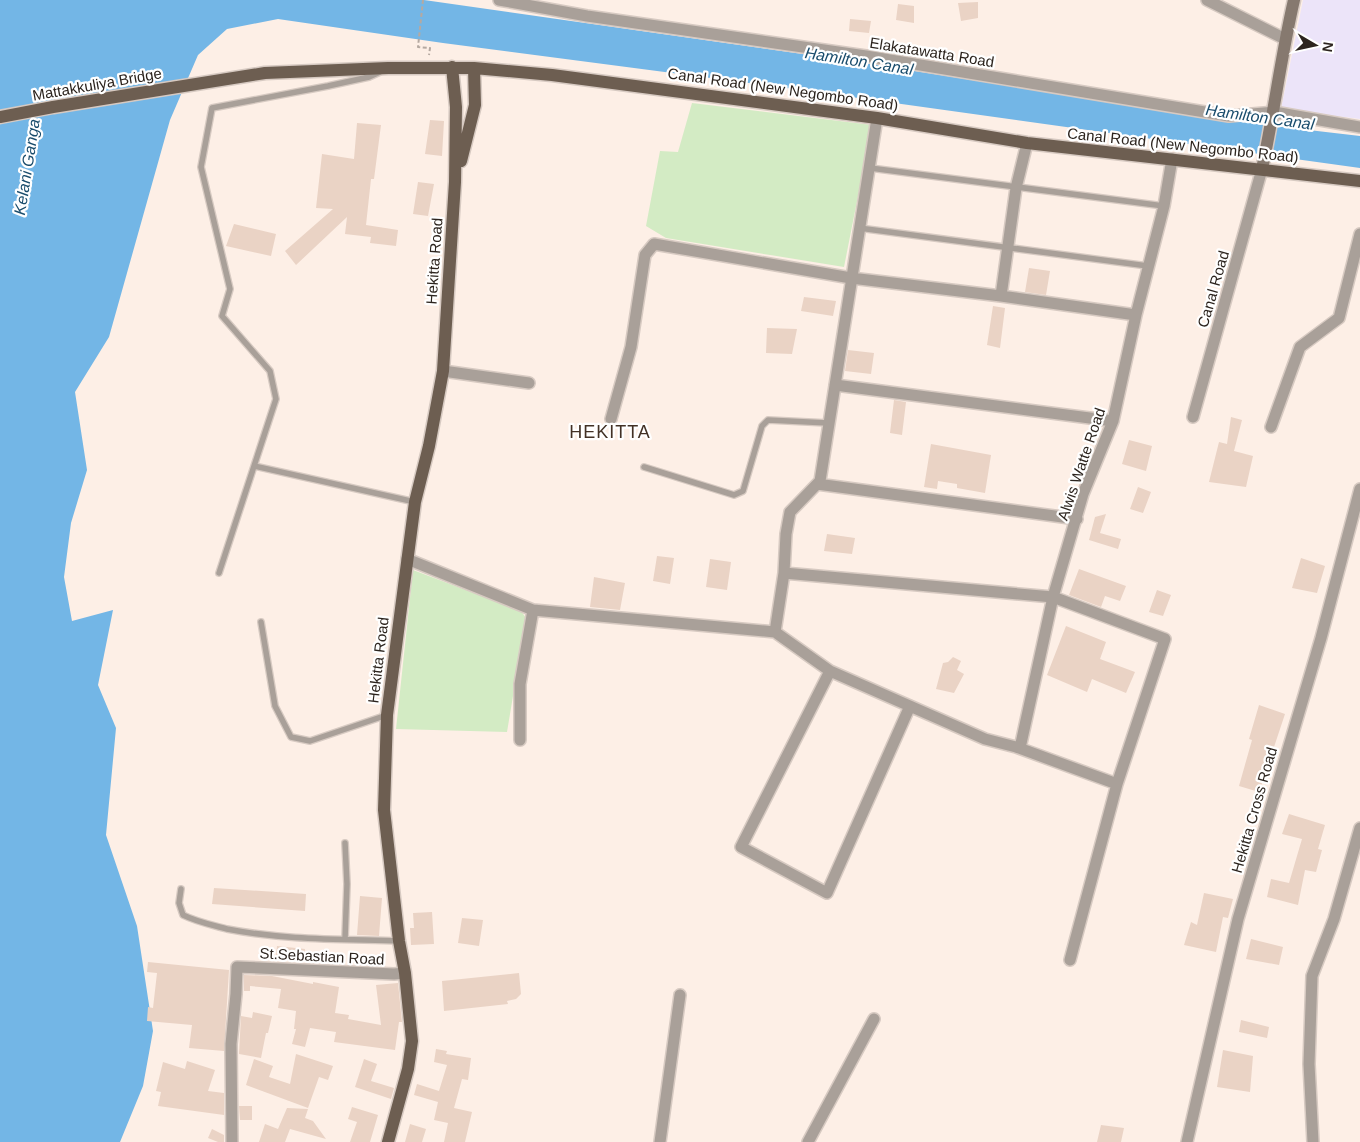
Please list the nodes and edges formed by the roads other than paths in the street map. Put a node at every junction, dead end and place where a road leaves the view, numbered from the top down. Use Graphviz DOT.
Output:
graph roads {
  1 [pos="499,0"];
  2 [pos="1207,0"];
  3 [pos="1294,0"];
  4 [pos="1284,39"];
  5 [pos="452,67"];
  6 [pos="388,68"];
  7 [pos="474,68"];
  8 [pos="199,83"];
  9 [pos="1274,112"];
  10 [pos="0,117"];
  11 [pos="877,118"];
  12 [pos="1360,127"];
  13 [pos="1027,143"];
  14 [pos="1172,160"];
  15 [pos="870,168"];
  16 [pos="1262,170"];
  17 [pos="1360,181"];
  18 [pos="455,182"];
  19 [pos="1016,188"];
  20 [pos="1164,206"];
  21 [pos="859,228"];
  22 [pos="1360,234"];
  23 [pos="1008,248"];
  24 [pos="1148,266"];
  25 [pos="851,278"];
  26 [pos="1001,296"];
  27 [pos="1136,315"];
  28 [pos="443,371"];
  29 [pos="529,383"];
  30 [pos="835,386"];
  31 [pos="1193,417"];
  32 [pos="611,419"];
  33 [pos="1114,422"];
  34 [pos="828,423"];
  35 [pos="1271,427"];
  36 [pos="254,466"];
  37 [pos="644,467"];
  38 [pos="817,484"];
  39 [pos="1360,489"];
  40 [pos="416,502"];
  41 [pos="1077,519"];
  42 [pos="407,559"];
  43 [pos="219,573"];
  44 [pos="784,573"];
  45 [pos="1053,597"];
  46 [pos="534,610"];
  47 [pos="260,622"];
  48 [pos="775,632"];
  49 [pos="830,671"];
  50 [pos="910,706"];
  51 [pos="387,715"];
  52 [pos="520,740"];
  53 [pos="1020,748"];
  54 [pos="1117,784"];
  55 [pos="1360,828"];
  56 [pos="345,843"];
  57 [pos="181,889"];
  58 [pos="345,939"];
  59 [pos="399,941"];
  60 [pos="1070,960"];
  61 [pos="405,973"];
  62 [pos="680,995"];
  63 [pos="874,1019"];
  64 [pos="232,1142"];
  65 [pos="388,1142"];
  66 [pos="660,1142"];
  67 [pos="808,1142"];
  68 [pos="1186,1142"];
  69 [pos="1313,1142"];
  1 -- 9 [label="street, Elakatawatta Road"];
  2 -- 4 [label="street"];
  3 -- 4 [label="street"];
  4 -- 9 [label="street"];
  5 -- 6 [label="main road, Canal Road (New Negombo Road)"];
  5 -- 7 [label="main road, Canal Road (New Negombo Road)"];
  5 -- 18 [label="main road, Hekitta Road"];
  6 -- 8 [label="main road, Canal Road (New Negombo Road)"];
  6 -- 36 [label="lane"];
  7 -- 11 [label="main road, Canal Road (New Negombo Road)"];
  7 -- 18 [label="main road, Hekitta Road"];
  8 -- 10 [label="main road, Mattakkuliya Bridge"];
  9 -- 12 [label="street, Elakatawatta Road"];
  9 -- 16 [label="street"];
  11 -- 13 [label="main road, Canal Road (New Negombo Road)"];
  11 -- 15 [label="street"];
  13 -- 14 [label="main road, Canal Road (New Negombo Road)"];
  13 -- 19 [label="street"];
  14 -- 16 [label="main road, Canal Road (New Negombo Road)"];
  14 -- 20 [label="street, Alwis Watte Road"];
  15 -- 19 [label="lane"];
  15 -- 21 [label="street"];
  16 -- 17 [label="main road, Canal Road (New Negombo Road)"];
  16 -- 31 [label="street, Canal Road"];
  18 -- 28 [label="main road, Hekitta Road"];
  19 -- 20 [label="lane"];
  19 -- 23 [label="street"];
  20 -- 24 [label="street, Alwis Watte Road"];
  21 -- 23 [label="lane"];
  21 -- 25 [label="street"];
  22 -- 35 [label="street"];
  23 -- 24 [label="lane"];
  23 -- 26 [label="street"];
  24 -- 27 [label="street, Alwis Watte Road"];
  25 -- 26 [label="street"];
  25 -- 30 [label="street"];
  25 -- 32 [label="street"];
  26 -- 27 [label="street"];
  27 -- 33 [label="street, Alwis Watte Road"];
  28 -- 29 [label="street"];
  28 -- 40 [label="main road, Hekitta Road"];
  30 -- 33 [label="street"];
  30 -- 34 [label="street"];
  33 -- 41 [label="street, Alwis Watte Road"];
  34 -- 37 [label="lane"];
  34 -- 38 [label="street"];
  36 -- 40 [label="lane"];
  36 -- 43 [label="lane"];
  38 -- 41 [label="street"];
  38 -- 44 [label="street"];
  39 -- 68 [label="street, Hekitta Cross Road"];
  40 -- 42 [label="main road, Hekitta Road"];
  41 -- 45 [label="street, Alwis Watte Road"];
  42 -- 46 [label="street"];
  42 -- 51 [label="main road, Hekitta Road"];
  44 -- 45 [label="street"];
  44 -- 48 [label="street"];
  45 -- 53 [label="street, Alwis Watte Road"];
  45 -- 54 [label="street"];
  46 -- 48 [label="street"];
  46 -- 52 [label="street"];
  47 -- 51 [label="lane"];
  48 -- 49 [label="street"];
  49 -- 50 [label="street"];
  49 -- 50 [label="street"];
  50 -- 53 [label="street"];
  51 -- 59 [label="main road, Hekitta Road"];
  53 -- 54 [label="street"];
  54 -- 60 [label="street"];
  55 -- 69 [label="street"];
  56 -- 58 [label="lane"];
  57 -- 58 [label="lane"];
  58 -- 59 [label="lane"];
  59 -- 61 [label="main road, Hekitta Road"];
  61 -- 64 [label="street, St.Sebastian Road"];
  61 -- 65 [label="main road, Hekitta Road"];
  62 -- 66 [label="street"];
  63 -- 67 [label="street"];
}
